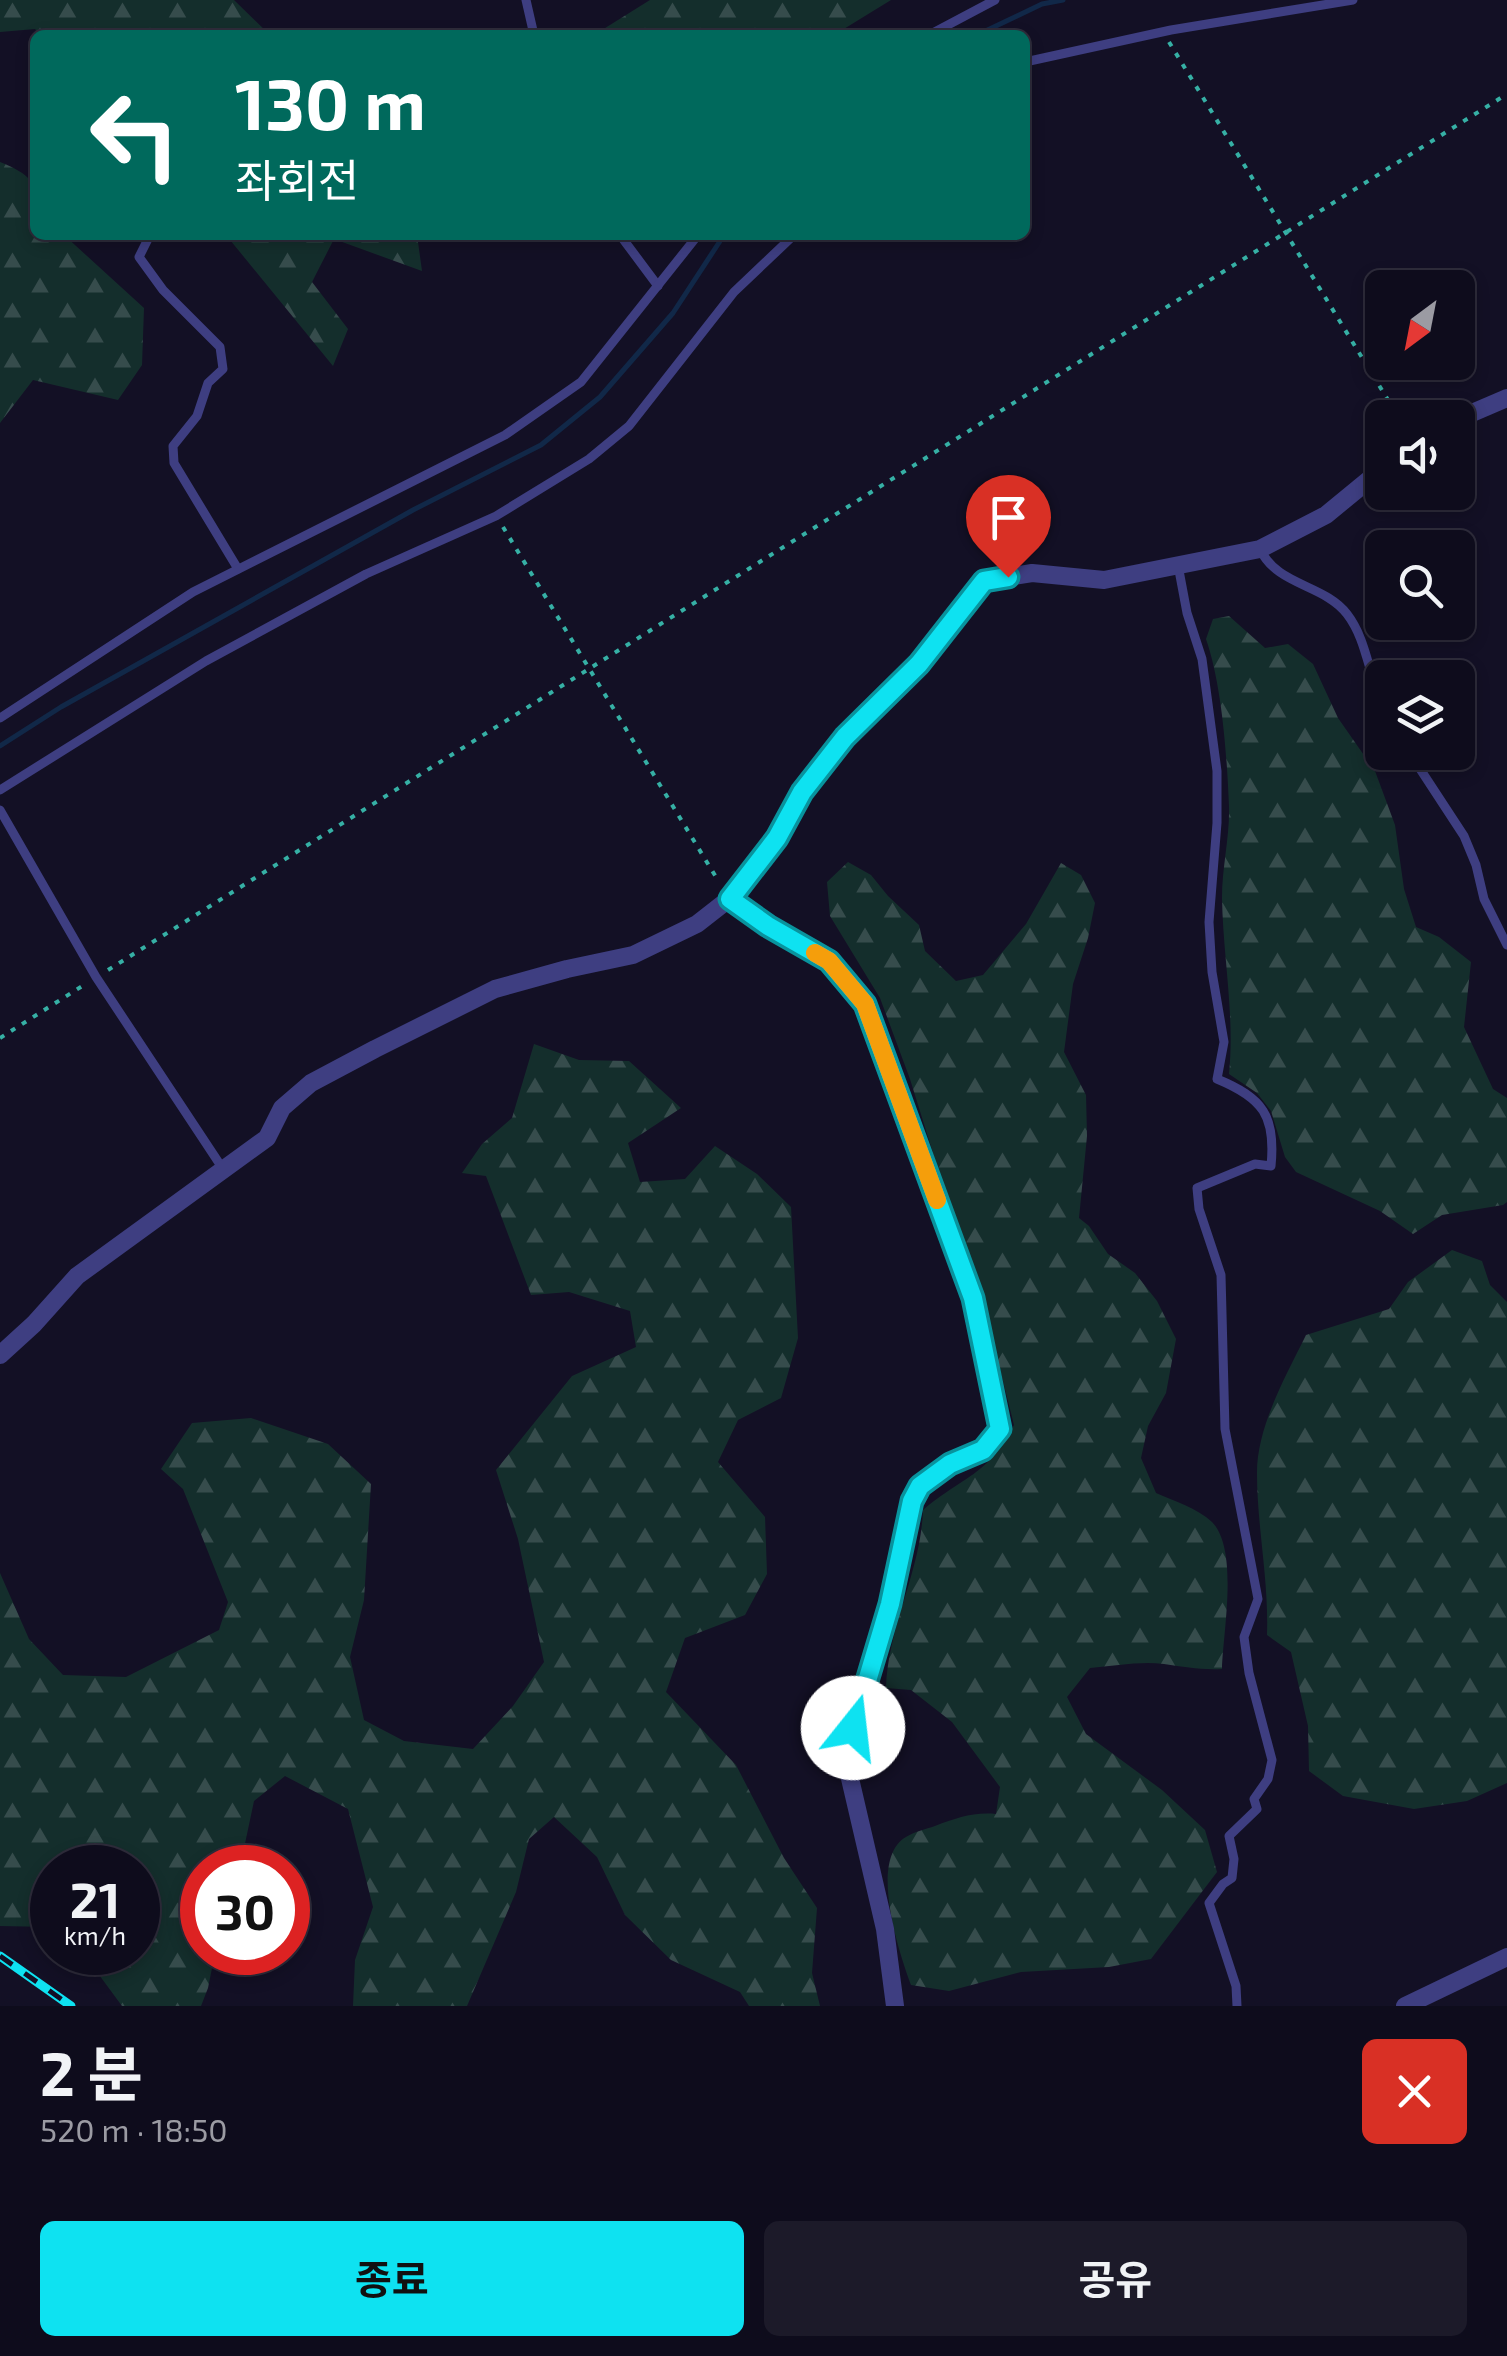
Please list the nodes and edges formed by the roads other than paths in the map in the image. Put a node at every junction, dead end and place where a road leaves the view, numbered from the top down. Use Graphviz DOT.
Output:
graph roads {
  1 [pos="526,0"];
  2 [pos="995,0"];
  3 [pos="1353,0"];
  4 [pos="533,30"];
  5 [pos="938,30"];
  6 [pos="1030,61"];
  7 [pos="147,240"];
  8 [pos="624,240"];
  9 [pos="694,240"];
  10 [pos="789,240"];
  11 [pos="658,286"];
  12 [pos="1507,398"];
  13 [pos="1475,412"];
  14 [pos="1365,483"];
  15 [pos="1260,549"];
  16 [pos="1178,565"];
  17 [pos="238,569"];
  18 [pos="1367,660"];
  19 [pos="0,718"];
  20 [pos="1421,770"];
  21 [pos="0,790"];
  22 [pos="0,810"];
  23 [pos="730,899"];
  24 [pos="1507,945"];
  25 [pos="223,1170"];
  26 [pos="0,1355"];
  27 [pos="1507,1957"];
  28 [pos="896,2006"];
  29 [pos="1237,2006"];
  30 [pos="1405,2006"];
  1 -- 4 [label="lane"];
  2 -- 5 [label="lane"];
  3 -- 6 [label="lane"];
  7 -- 17 [label="lane"];
  8 -- 11 [label="lane"];
  9 -- 11 [label="lane"];
  10 -- 21 [label="lane"];
  11 -- 17 [label="lane"];
  12 -- 13 [label="street"];
  14 -- 15 [label="street"];
  15 -- 16 [label="street"];
  15 -- 18 [label="lane"];
  16 -- 23 [label="street"];
  16 -- 29 [label="lane"];
  17 -- 19 [label="lane"];
  20 -- 24 [label="lane"];
  22 -- 25 [label="lane"];
  23 -- 25 [label="street"];
  23 -- 28 [label="street"];
  25 -- 26 [label="street"];
  27 -- 30 [label="street"];
}
